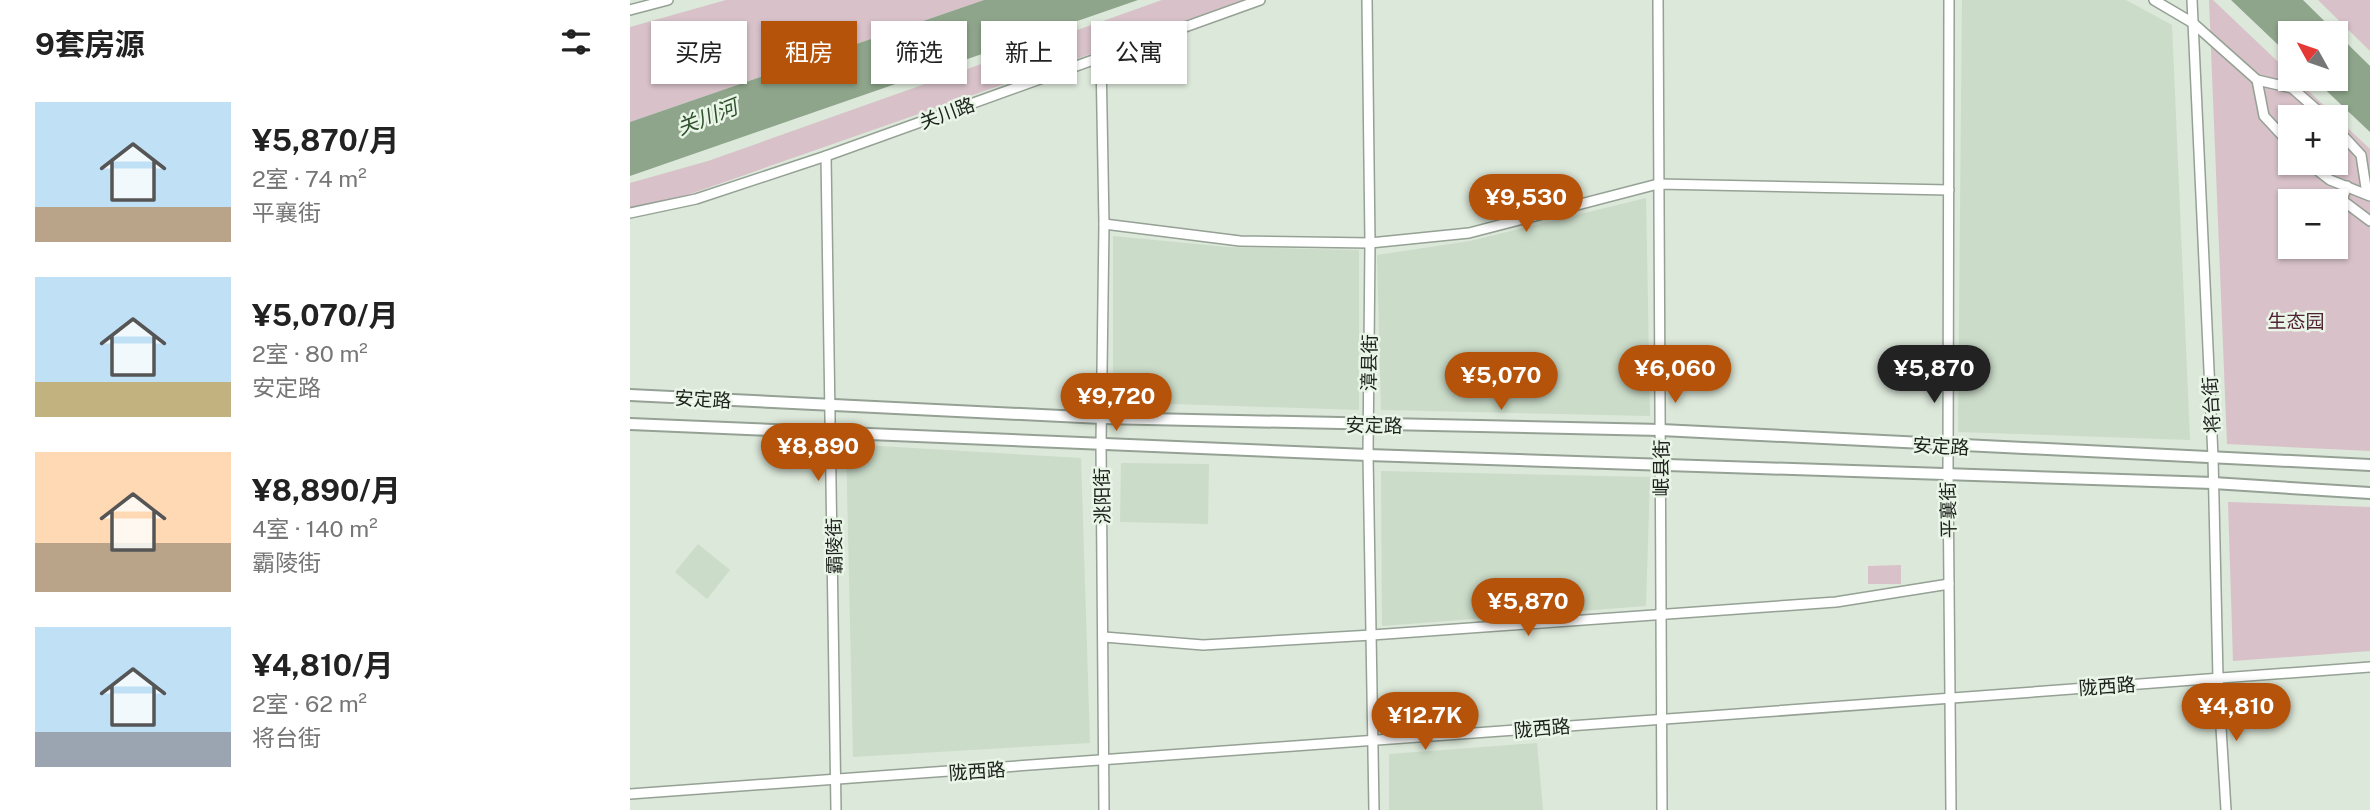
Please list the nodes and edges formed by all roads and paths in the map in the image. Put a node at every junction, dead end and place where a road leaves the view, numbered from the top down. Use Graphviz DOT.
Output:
graph roads {
  1 [pos="668,0"];
  2 [pos="1260,0"];
  3 [pos="1367,0"];
  4 [pos="1658,0"];
  5 [pos="1949,0"];
  6 [pos="2154,0"];
  7 [pos="2192,0"];
  8 [pos="630,10"];
  9 [pos="2193,23"];
  10 [pos="1187,26"];
  11 [pos="1091,61"];
  12 [pos="2257,80"];
  13 [pos="1101,84"];
  14 [pos="2311,105"];
  15 [pos="2278,131"];
  16 [pos="2348,141"];
  17 [pos="826,156"];
  18 [pos="2321,175"];
  19 [pos="1658,184"];
  20 [pos="2347,186"];
  21 [pos="1949,190"];
  22 [pos="2369,195"];
  23 [pos="630,213"];
  24 [pos="2370,220"];
  25 [pos="1104,224"];
  26 [pos="1370,243"];
  27 [pos="630,395"];
  28 [pos="831,405"];
  29 [pos="1102,418"];
  30 [pos="630,424"];
  31 [pos="1368,426"];
  32 [pos="1661,430"];
  33 [pos="832,431"];
  34 [pos="1101,444"];
  35 [pos="1949,447"];
  36 [pos="1368,455"];
  37 [pos="2213,457"];
  38 [pos="1661,464"];
  39 [pos="2370,465"];
  40 [pos="1948,474"];
  41 [pos="2213,483"];
  42 [pos="2370,494"];
  43 [pos="1949,584"];
  44 [pos="1660,615"];
  45 [pos="1372,635"];
  46 [pos="1104,637"];
  47 [pos="2370,667"];
  48 [pos="2218,678"];
  49 [pos="1951,698"];
  50 [pos="1661,718"];
  51 [pos="1374,742"];
  52 [pos="1104,762"];
  53 [pos="836,780"];
  54 [pos="630,794"];
  55 [pos="836,810"];
  56 [pos="1104,810"];
  57 [pos="1374,810"];
  58 [pos="1661,810"];
  59 [pos="1951,810"];
  60 [pos="2226,810"];
  1 -- 8 [label="street"];
  2 -- 10 [label="street, 关川路"];
  3 -- 26 [label="street, 漳县街"];
  4 -- 19 [label="street, 岷县街"];
  5 -- 21 [label="street, 平襄街"];
  6 -- 9 [label="street"];
  7 -- 9 [label="street, 将台街"];
  9 -- 12 [label="street"];
  9 -- 37 [label="street, 将台街"];
  11 -- 17 [label="street, 关川路"];
  12 -- 14 [label="street"];
  12 -- 15 [label="street"];
  13 -- 25 [label="street, 洮阳街"];
  16 -- 22 [label="street"];
  17 -- 23 [label="street, 关川路"];
  17 -- 28 [label="street, 霸陵街"];
  18 -- 20 [label="street"];
  19 -- 21 [label="street"];
  19 -- 26 [label="street"];
  19 -- 32 [label="street, 岷县街"];
  20 -- 22 [label="street"];
  20 -- 24 [label="street"];
  21 -- 35 [label="street, 平襄街"];
  25 -- 26 [label="street"];
  25 -- 29 [label="street, 洮阳街"];
  26 -- 31 [label="street, 漳县街"];
  27 -- 28 [label="main road, 安定路"];
  28 -- 29 [label="main road, 安定路"];
  28 -- 33 [label="street, 霸陵街"];
  29 -- 31 [label="main road, 安定路"];
  29 -- 34 [label="street, 洮阳街"];
  30 -- 33 [label="main road, 安定路"];
  31 -- 32 [label="main road, 安定路"];
  31 -- 36 [label="street, 漳县街"];
  32 -- 35 [label="main road, 安定路"];
  32 -- 38 [label="street, 岷县街"];
  33 -- 34 [label="main road, 安定路"];
  33 -- 53 [label="street, 霸陵街"];
  34 -- 36 [label="main road, 安定路"];
  34 -- 46 [label="street, 洮阳街"];
  35 -- 37 [label="main road, 安定路"];
  35 -- 40 [label="street, 平襄街"];
  36 -- 38 [label="main road, 安定路"];
  36 -- 45 [label="street, 漳县街"];
  37 -- 39 [label="main road, 安定路"];
  37 -- 41 [label="street, 将台街"];
  38 -- 40 [label="main road, 安定路"];
  38 -- 44 [label="street, 岷县街"];
  40 -- 41 [label="main road, 安定路"];
  40 -- 43 [label="street, 平襄街"];
  41 -- 42 [label="main road, 安定路"];
  41 -- 48 [label="street, 将台街"];
  43 -- 44 [label="street"];
  43 -- 49 [label="street, 平襄街"];
  44 -- 45 [label="street"];
  44 -- 50 [label="street, 岷县街"];
  45 -- 46 [label="street"];
  45 -- 51 [label="street, 漳县街"];
  46 -- 52 [label="street, 洮阳街"];
  47 -- 48 [label="street, 陇西路"];
  48 -- 49 [label="street, 陇西路"];
  48 -- 60 [label="street, 将台街"];
  49 -- 50 [label="street, 陇西路"];
  49 -- 59 [label="street, 平襄街"];
  50 -- 51 [label="street, 陇西路"];
  50 -- 58 [label="street, 岷县街"];
  51 -- 52 [label="street, 陇西路"];
  51 -- 57 [label="street, 漳县街"];
  52 -- 53 [label="street, 陇西路"];
  52 -- 56 [label="street, 洮阳街"];
  53 -- 54 [label="street, 陇西路"];
  53 -- 55 [label="street, 霸陵街"];
}
